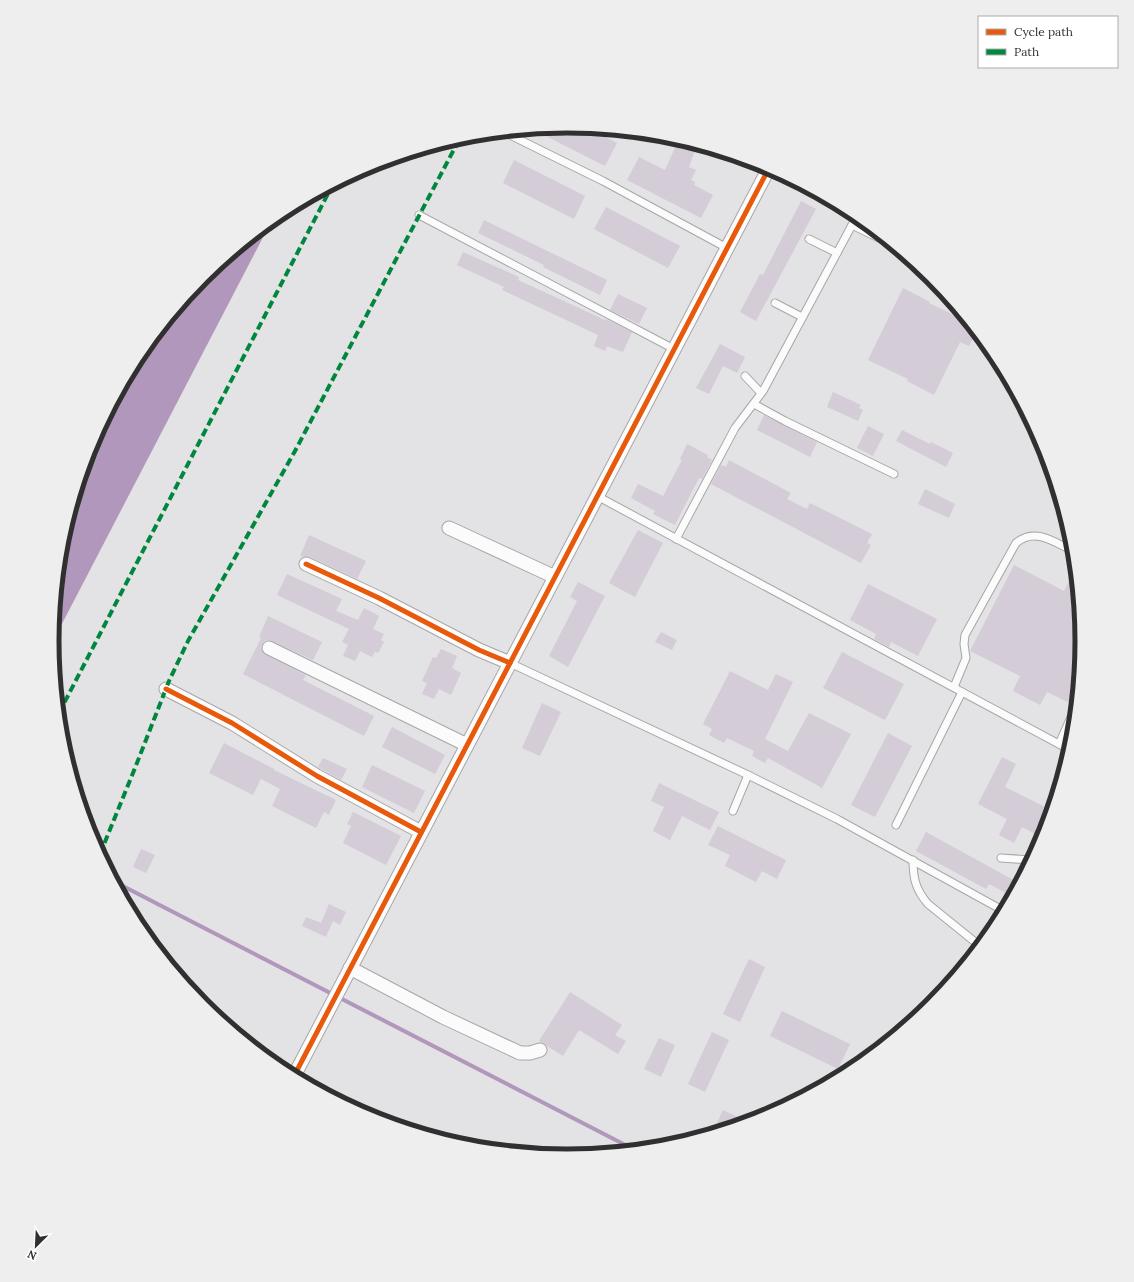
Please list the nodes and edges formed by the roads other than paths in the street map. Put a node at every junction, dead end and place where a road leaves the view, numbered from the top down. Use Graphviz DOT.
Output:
graph roads {
  1 [pos="512,136"];
  2 [pos="766,174"];
  3 [pos="419,215"];
  4 [pos="854,223"];
  5 [pos="852,226"];
  6 [pos="872,235"];
  7 [pos="809,239"];
  8 [pos="727,248"];
  9 [pos="837,253"];
  10 [pos="775,303"];
  11 [pos="802,317"];
  12 [pos="674,349"];
  13 [pos="745,376"];
  14 [pos="761,393"];
  15 [pos="754,404"];
  16 [pos="894,474"];
  17 [pos="597,496"];
  18 [pos="449,528"];
  19 [pos="676,539"];
  20 [pos="1066,548"];
  21 [pos="306,564"];
  22 [pos="555,577"];
  23 [pos="269,648"];
  24 [pos="510,663"];
  25 [pos="954,687"];
  26 [pos="166,689"];
  27 [pos="962,692"];
  28 [pos="1068,725"];
  29 [pos="1059,744"];
  30 [pos="467,745"];
  31 [pos="1064,746"];
  32 [pos="748,775"];
  33 [pos="733,811"];
  34 [pos="896,825"];
  35 [pos="421,832"];
  36 [pos="1001,858"];
  37 [pos="913,860"];
  38 [pos="1026,860"];
  39 [pos="999,908"];
  40 [pos="975,942"];
  41 [pos="350,968"];
  42 [pos="540,1050"];
  43 [pos="297,1071"];
  1 -- 8 [label="lane"];
  2 -- 8 [label="street"];
  3 -- 12 [label="lane"];
  4 -- 5 [label="lane"];
  5 -- 6 [label="lane"];
  5 -- 9 [label="lane"];
  7 -- 9 [label="lane"];
  8 -- 12 [label="street"];
  9 -- 11 [label="lane"];
  10 -- 11 [label="lane"];
  11 -- 14 [label="lane"];
  12 -- 17 [label="street"];
  13 -- 14 [label="lane"];
  14 -- 15 [label="lane"];
  15 -- 16 [label="lane"];
  15 -- 19 [label="lane"];
  17 -- 19 [label="lane"];
  17 -- 22 [label="street"];
  18 -- 22 [label="street"];
  19 -- 25 [label="lane"];
  20 -- 25 [label="lane"];
  21 -- 24 [label="street"];
  22 -- 24 [label="street"];
  23 -- 30 [label="street"];
  24 -- 30 [label="street"];
  24 -- 32 [label="lane"];
  25 -- 27 [label="lane"];
  26 -- 35 [label="street"];
  27 -- 29 [label="lane"];
  27 -- 34 [label="lane"];
  28 -- 29 [label="lane"];
  29 -- 31 [label="lane"];
  30 -- 35 [label="street"];
  32 -- 33 [label="lane"];
  32 -- 37 [label="lane"];
  35 -- 41 [label="street"];
  36 -- 38 [label="lane"];
  37 -- 39 [label="lane"];
  37 -- 40 [label="lane"];
  41 -- 42 [label="street"];
  41 -- 43 [label="street"];
}
